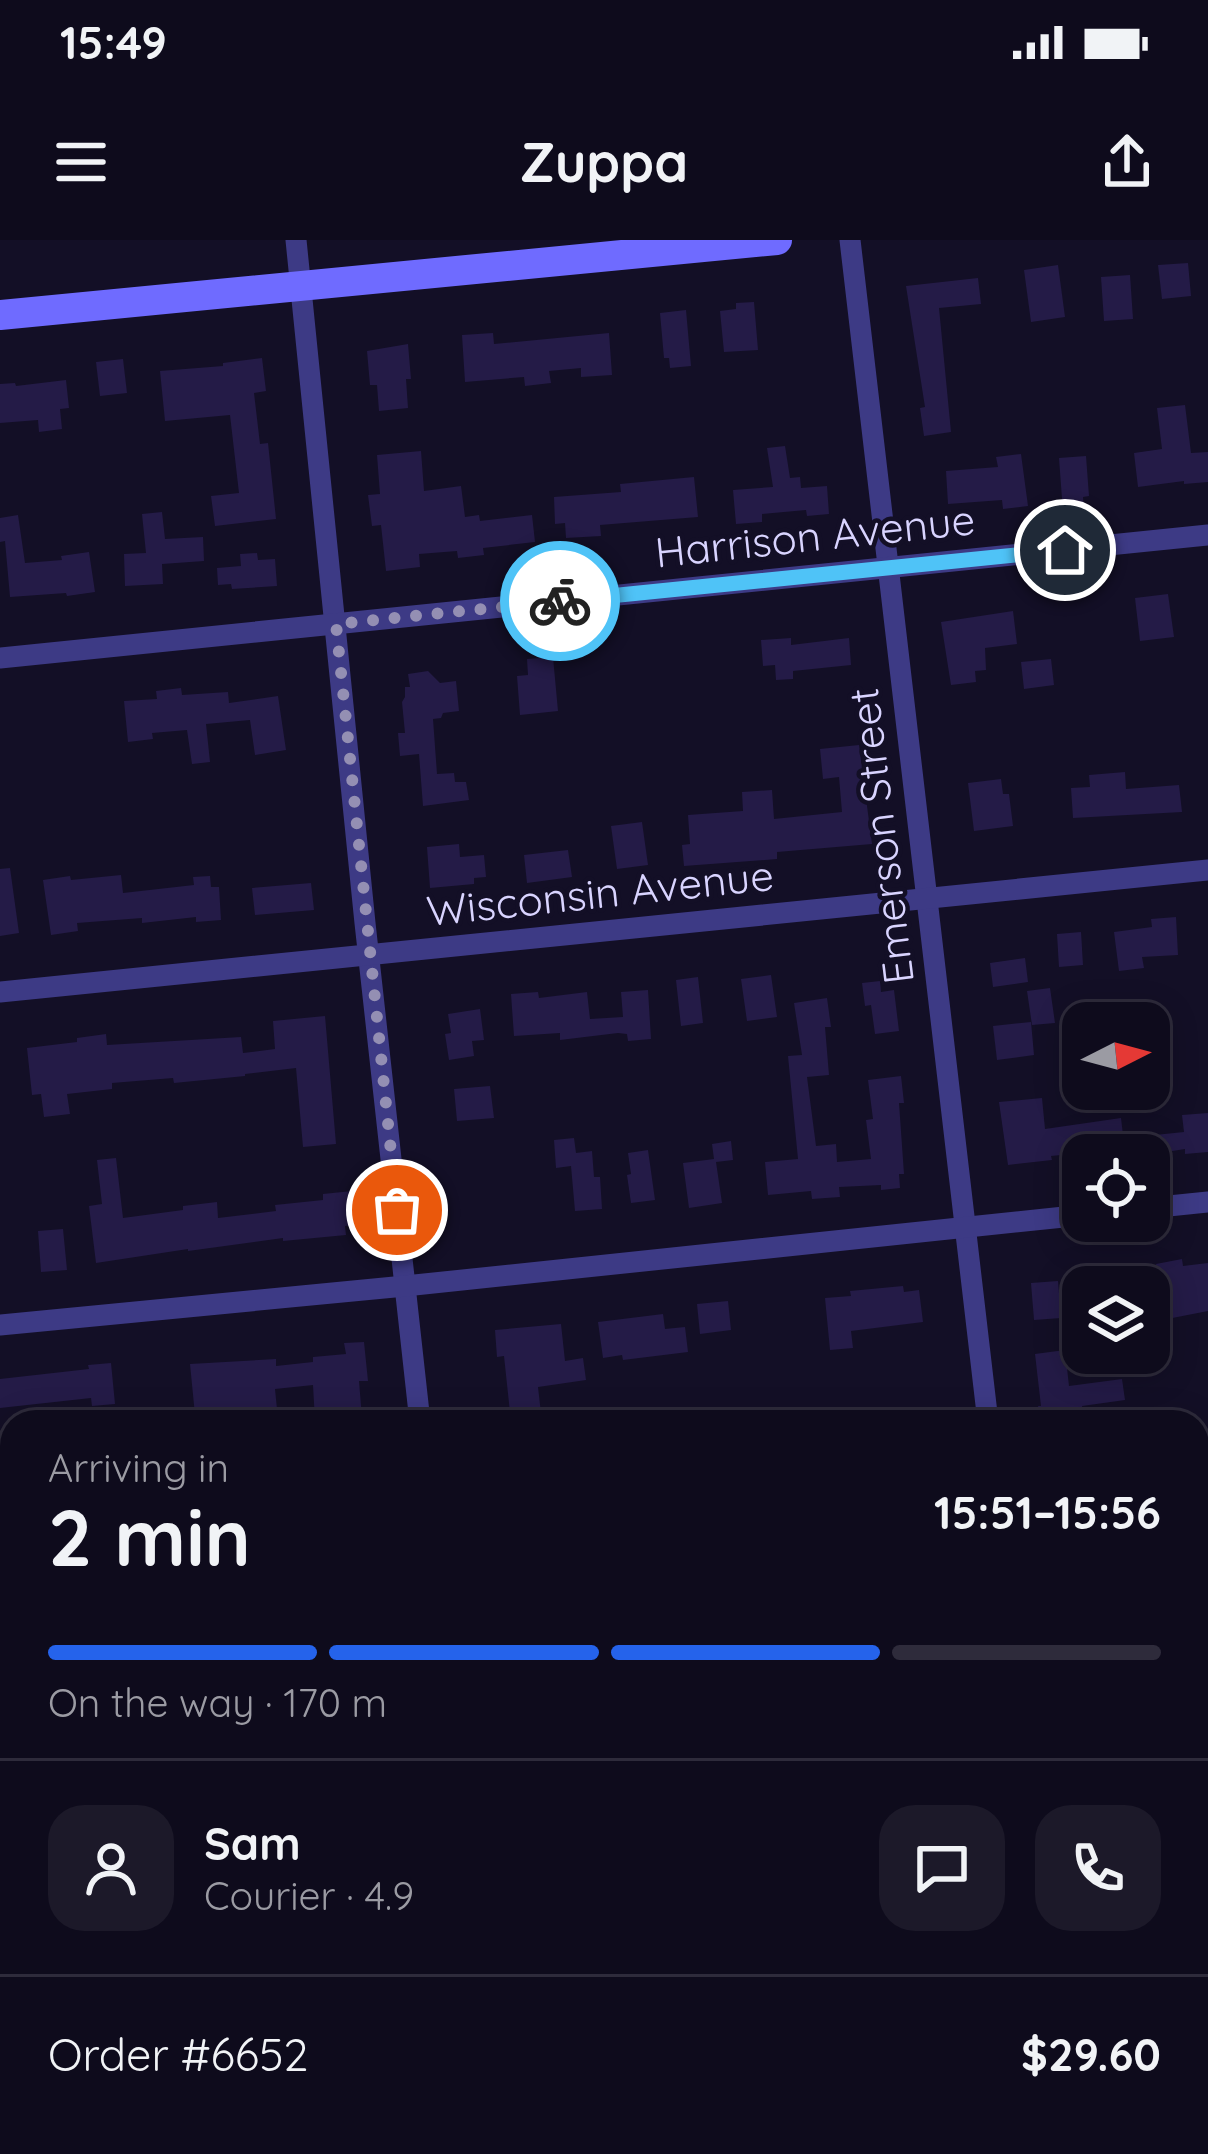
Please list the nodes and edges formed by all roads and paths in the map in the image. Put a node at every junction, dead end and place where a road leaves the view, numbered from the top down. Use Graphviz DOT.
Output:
graph roads {
  1 [pos="296,240"];
  2 [pos="777,240"];
  3 [pos="850,240"];
  4 [pos="301,284"];
  5 [pos="0,315"];
  6 [pos="1208,535"];
  7 [pos="888,568"];
  8 [pos="336,624"];
  9 [pos="0,658"];
  10 [pos="1208,871"];
  11 [pos="927,900"];
  12 [pos="369,956"];
  13 [pos="0,992"];
  14 [pos="1208,1202"];
  15 [pos="1170,1206"];
  16 [pos="1062,1217"];
  17 [pos="967,1227"];
  18 [pos="405,1286"];
  19 [pos="0,1325"];
  20 [pos="419,1410"];
  21 [pos="987,1410"];
  1 -- 4 [label="street"];
  2 -- 4 [label="street"];
  3 -- 7 [label="street, Emerson Street"];
  4 -- 5 [label="street"];
  4 -- 8 [label="street"];
  6 -- 7 [label="street, Harrison Avenue"];
  7 -- 8 [label="street, Harrison Avenue"];
  7 -- 11 [label="street, Emerson Street"];
  8 -- 9 [label="street, Harrison Avenue"];
  8 -- 12 [label="street"];
  10 -- 11 [label="street, Wisconsin Avenue"];
  11 -- 12 [label="street, Wisconsin Avenue"];
  11 -- 17 [label="street, Emerson Street"];
  12 -- 13 [label="street, Wisconsin Avenue"];
  12 -- 18 [label="street"];
  14 -- 15 [label="street"];
  16 -- 17 [label="street"];
  17 -- 18 [label="street"];
  17 -- 21 [label="street, Emerson Street"];
  18 -- 19 [label="street"];
  18 -- 20 [label="street"];
}
